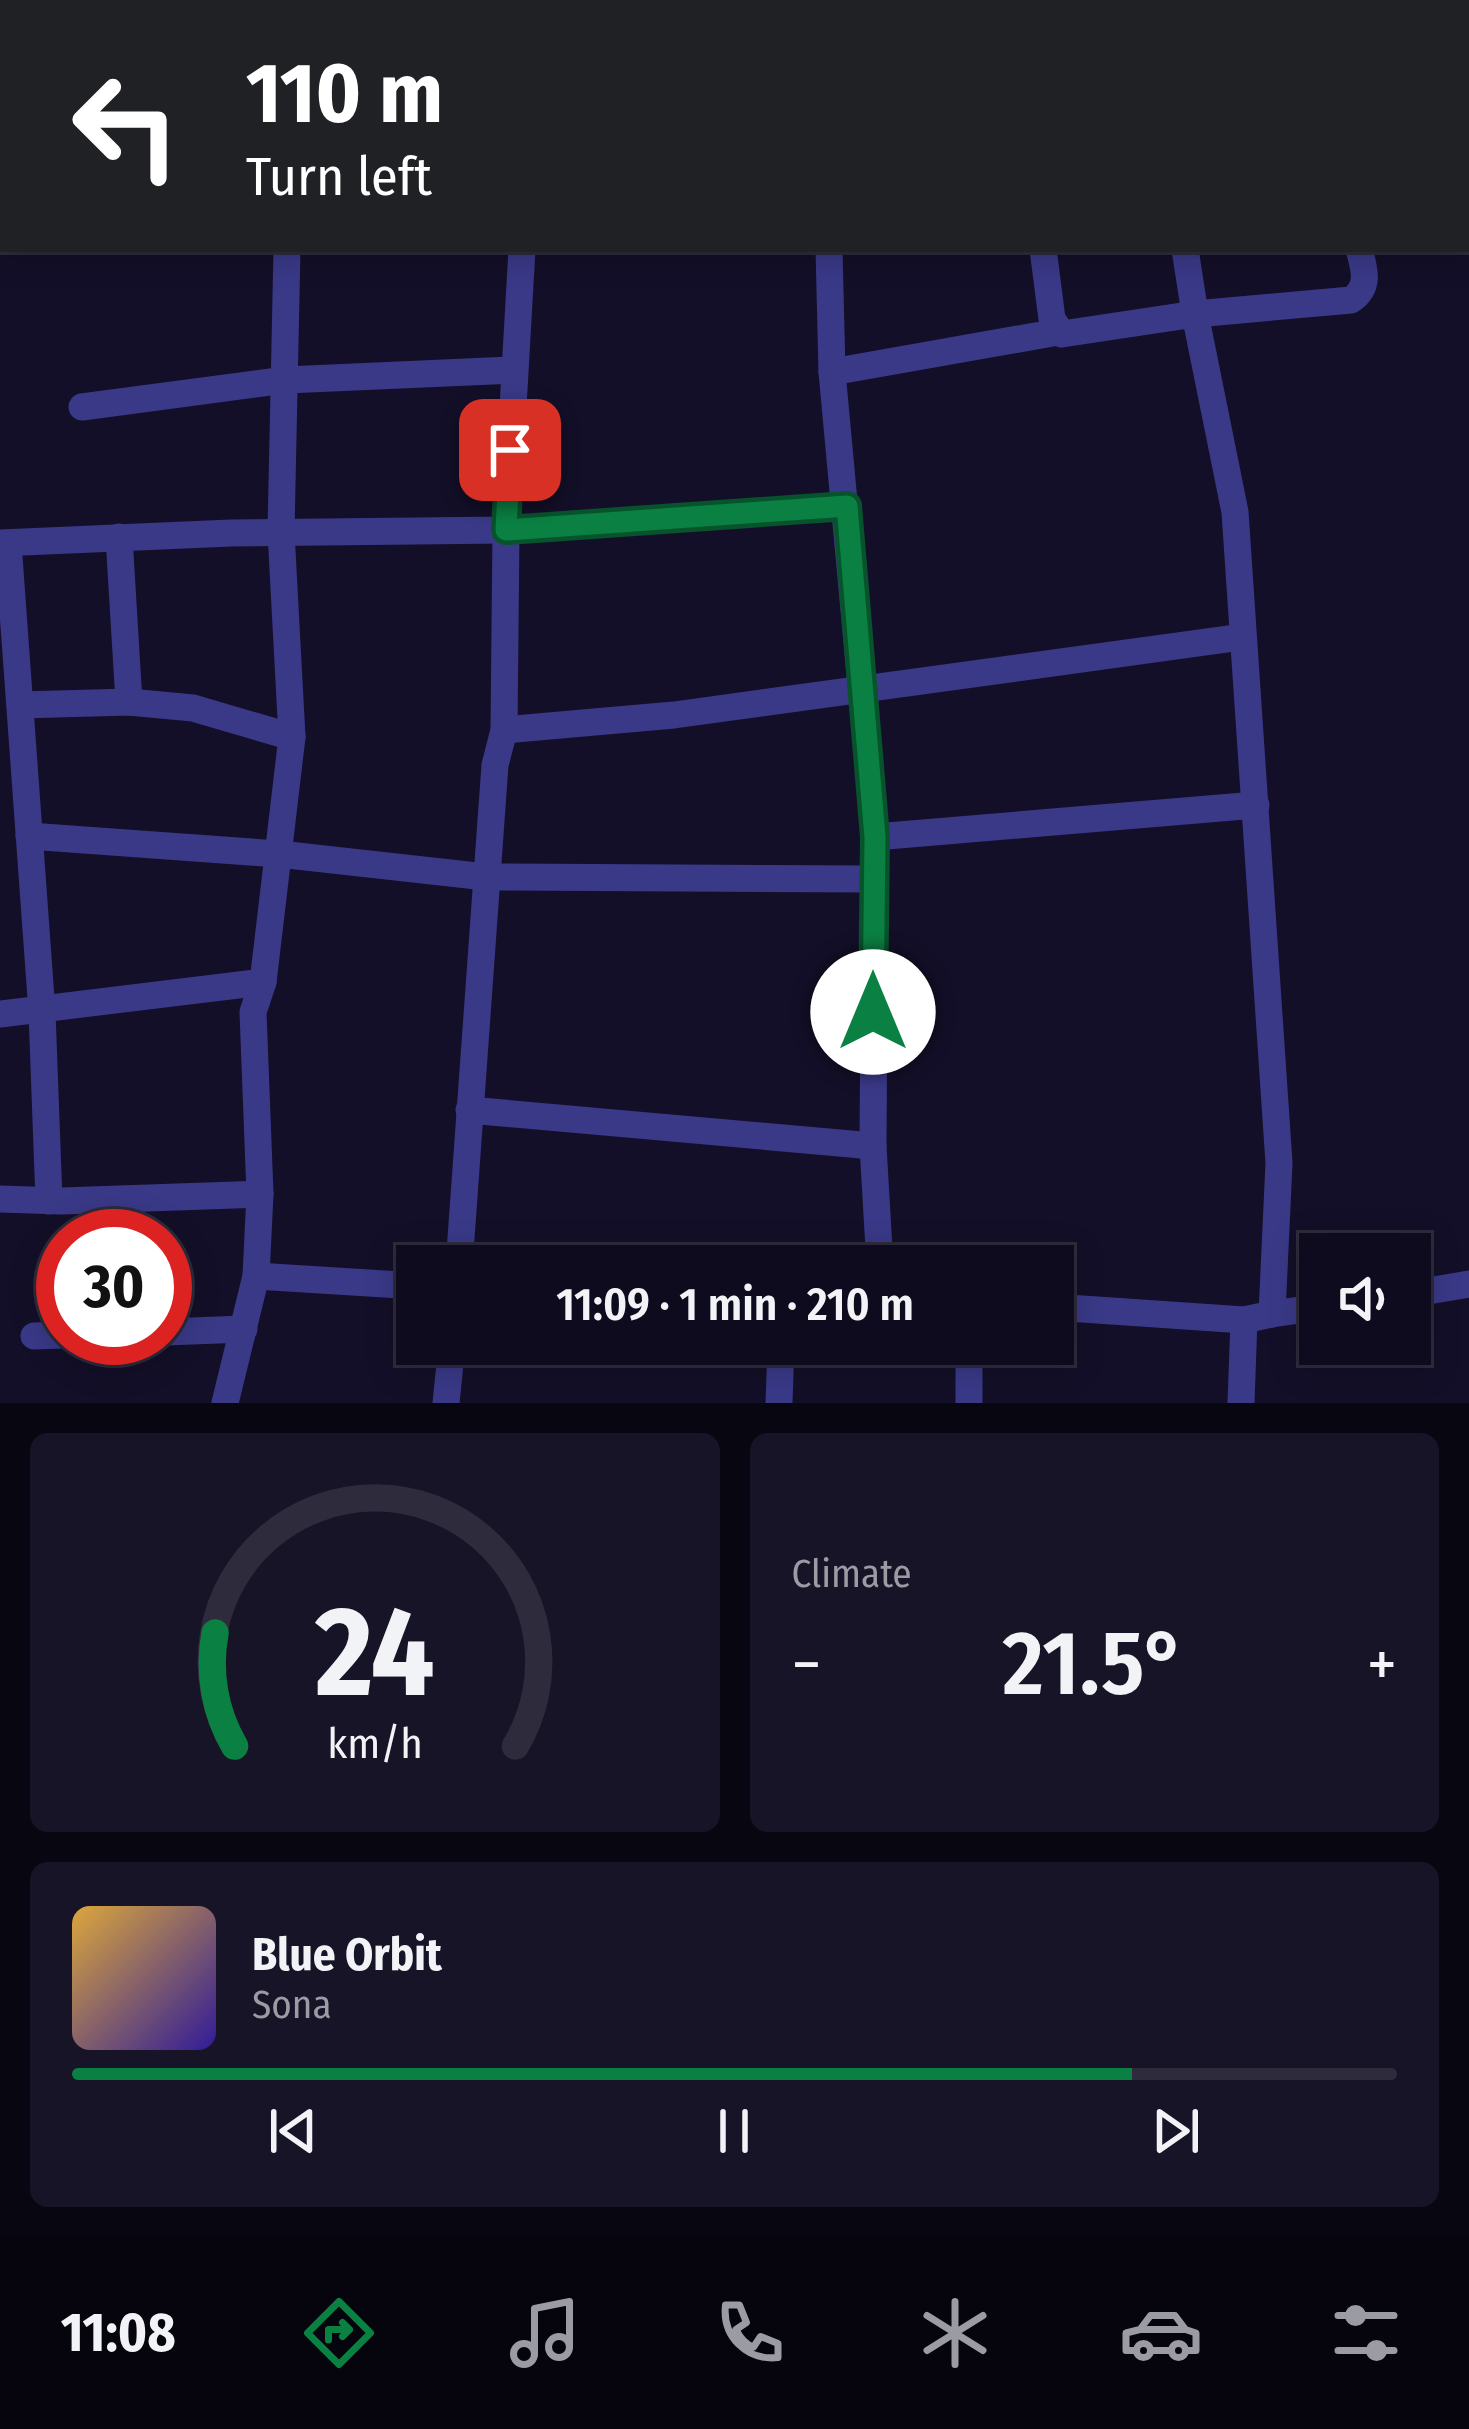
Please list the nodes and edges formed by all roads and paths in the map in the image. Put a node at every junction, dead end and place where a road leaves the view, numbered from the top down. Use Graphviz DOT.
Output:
graph roads {
  1 [pos="287,252"];
  2 [pos="522,252"];
  3 [pos="830,252"];
  4 [pos="1043,252"];
  5 [pos="1185,252"];
  6 [pos="1360,252"];
  7 [pos="1195,314"];
  8 [pos="1058,332"];
  9 [pos="513,370"];
  10 [pos="832,372"];
  11 [pos="286,380"];
  12 [pos="82,407"];
  13 [pos="847,506"];
  14 [pos="506,530"];
  15 [pos="281,532"];
  16 [pos="119,537"];
  17 [pos="4,543"];
  18 [pos="1242,637"];
  19 [pos="861,689"];
  20 [pos="129,702"];
  21 [pos="20,705"];
  22 [pos="504,730"];
  23 [pos="292,736"];
  24 [pos="1256,806"];
  25 [pos="29,836"];
  26 [pos="875,837"];
  27 [pos="279,854"];
  28 [pos="486,878"];
  29 [pos="873,879"];
  30 [pos="263,982"];
  31 [pos="42,1012"];
  32 [pos="0,1014"];
  33 [pos="469,1110"];
  34 [pos="873,1146"];
  35 [pos="260,1194"];
  36 [pos="0,1199"];
  37 [pos="50,1201"];
  38 [pos="460,1245"];
  39 [pos="879,1245"];
  40 [pos="256,1276"];
  41 [pos="1469,1284"];
  42 [pos="396,1285"];
  43 [pos="1431,1290"];
  44 [pos="1074,1308"];
  45 [pos="1299,1310"];
  46 [pos="1258,1317"];
  47 [pos="244,1330"];
  48 [pos="192,1331"];
  49 [pos="450,1365"];
  50 [pos="780,1365"];
  51 [pos="969,1365"];
  52 [pos="225,1403"];
  53 [pos="446,1403"];
  54 [pos="779,1403"];
  55 [pos="969,1403"];
  56 [pos="1241,1403"];
  1 -- 11 [label="street"];
  2 -- 9 [label="street"];
  3 -- 10 [label="street"];
  4 -- 8 [label="street"];
  5 -- 7 [label="street"];
  6 -- 7 [label="street"];
  7 -- 8 [label="street"];
  7 -- 18 [label="street"];
  8 -- 10 [label="street"];
  9 -- 11 [label="street"];
  9 -- 14 [label="street"];
  10 -- 13 [label="street"];
  11 -- 12 [label="street"];
  11 -- 15 [label="street"];
  13 -- 14 [label="street"];
  13 -- 19 [label="street"];
  14 -- 15 [label="street"];
  14 -- 22 [label="street"];
  15 -- 16 [label="street"];
  15 -- 23 [label="street"];
  16 -- 17 [label="street"];
  16 -- 20 [label="street"];
  17 -- 21 [label="street"];
  18 -- 19 [label="street"];
  18 -- 24 [label="street"];
  19 -- 22 [label="street"];
  19 -- 26 [label="street"];
  20 -- 21 [label="street"];
  20 -- 23 [label="street"];
  21 -- 25 [label="street"];
  22 -- 28 [label="street"];
  23 -- 27 [label="street"];
  24 -- 26 [label="street"];
  24 -- 46 [label="street"];
  25 -- 27 [label="street"];
  25 -- 31 [label="street"];
  26 -- 29 [label="street"];
  27 -- 28 [label="street"];
  27 -- 30 [label="street"];
  28 -- 29 [label="street"];
  28 -- 33 [label="street"];
  29 -- 34 [label="street"];
  30 -- 31 [label="street"];
  30 -- 35 [label="street"];
  31 -- 32 [label="street"];
  31 -- 37 [label="street"];
  33 -- 34 [label="street"];
  33 -- 38 [label="street"];
  34 -- 39 [label="street"];
  35 -- 37 [label="street"];
  35 -- 40 [label="street"];
  36 -- 37 [label="street"];
  40 -- 42 [label="street"];
  40 -- 47 [label="street"];
  41 -- 43 [label="street"];
  44 -- 46 [label="street"];
  45 -- 46 [label="street"];
  46 -- 56 [label="street"];
  47 -- 48 [label="street"];
  47 -- 52 [label="street"];
  49 -- 53 [label="street"];
  50 -- 54 [label="street"];
  51 -- 55 [label="street"];
}
